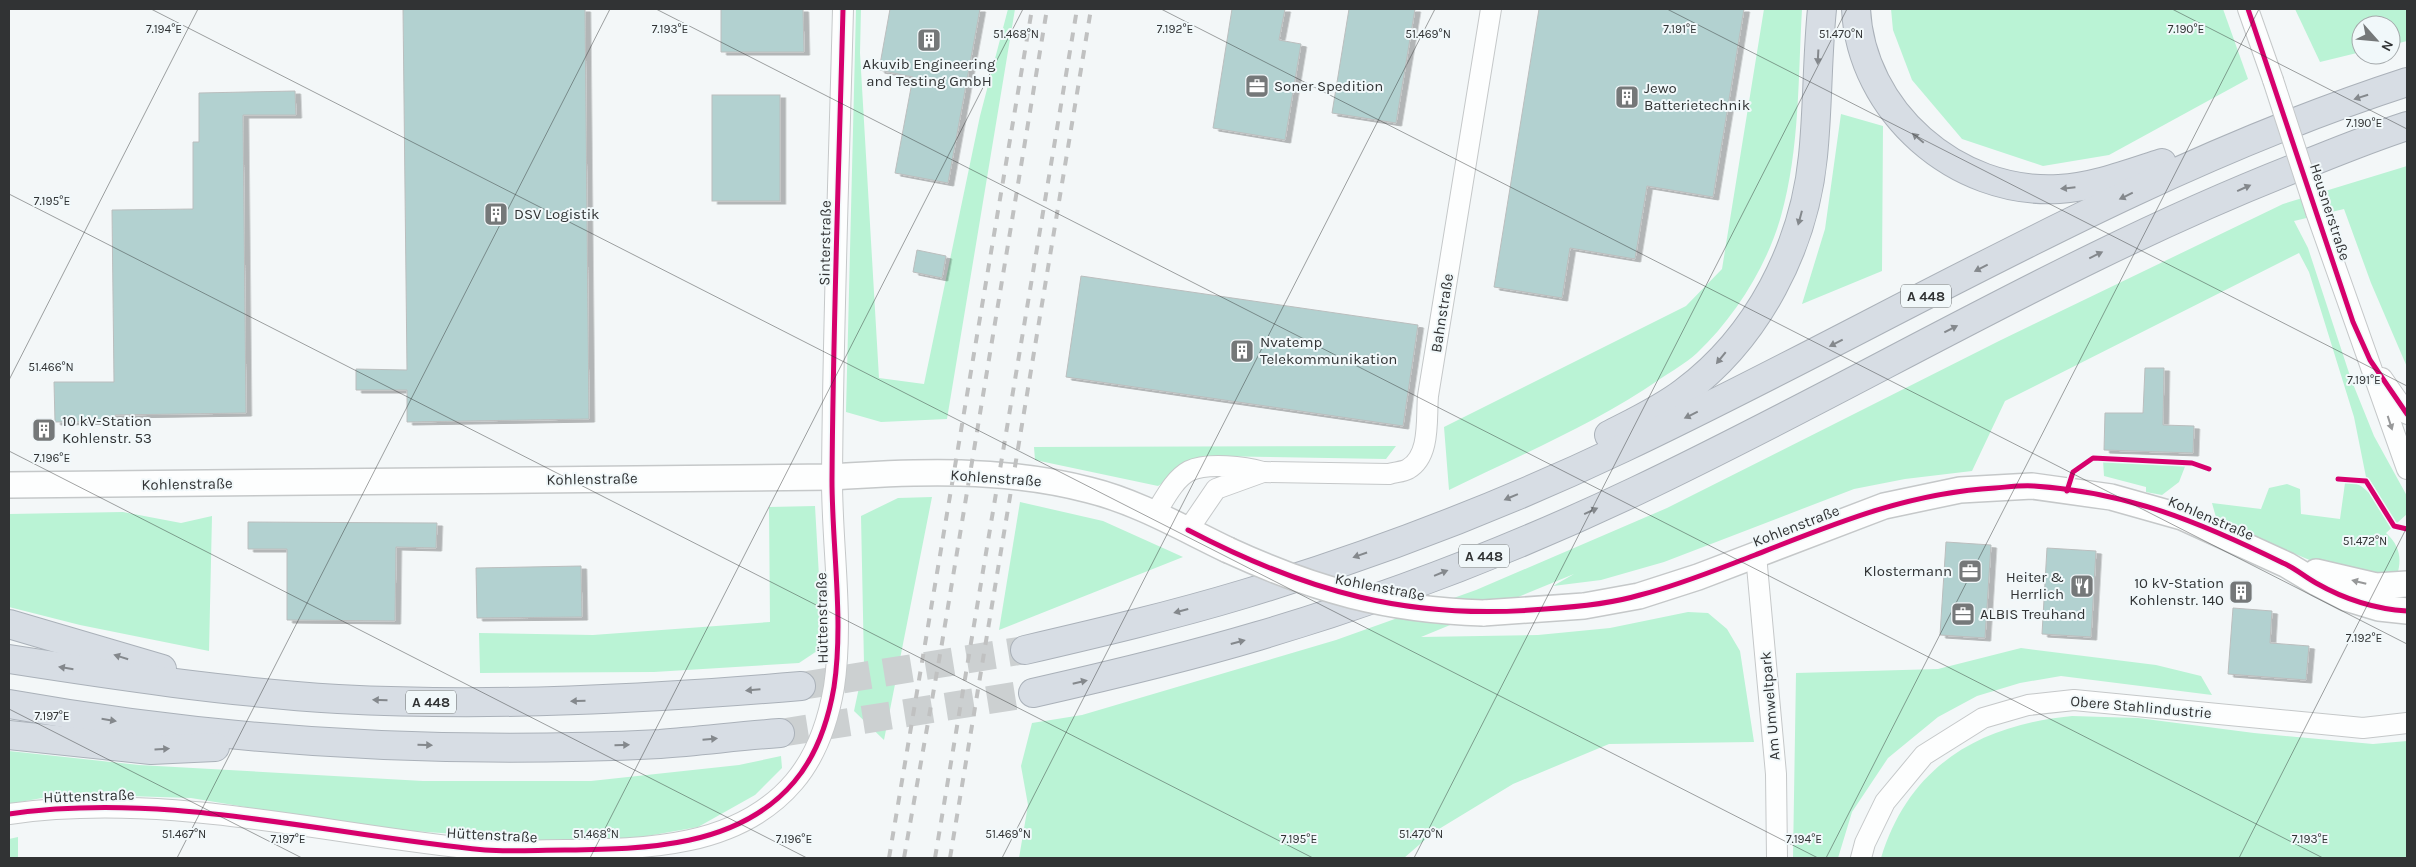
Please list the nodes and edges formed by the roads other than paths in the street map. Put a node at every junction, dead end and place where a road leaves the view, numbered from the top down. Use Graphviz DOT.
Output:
graph roads {
  1 [pos="843,9"];
  2 [pos="1491,9"];
  3 [pos="1822,9"];
  4 [pos="1856,9"];
  5 [pos="2248,9"];
  6 [pos="2407,82"];
  7 [pos="2299,120"];
  8 [pos="2405,127"];
  9 [pos="2370,360"];
  10 [pos="2407,414"];
  11 [pos="2407,469"];
  12 [pos="1264,472"];
  13 [pos="832,477"];
  14 [pos="1556,479"];
  15 [pos="9,485"];
  16 [pos="1155,514"];
  17 [pos="1188,530"];
  18 [pos="1756,555"];
  19 [pos="2287,565"];
  20 [pos="2407,584"];
  21 [pos="2407,611"];
  22 [pos="9,624"];
  23 [pos="1025,650"];
  24 [pos="9,659"];
  25 [pos="801,686"];
  26 [pos="235,691"];
  27 [pos="1033,694"];
  28 [pos="9,704"];
  29 [pos="2406,723"];
  30 [pos="780,732"];
  31 [pos="9,735"];
  32 [pos="306,742"];
  33 [pos="9,814"];
  34 [pos="1777,858"];
  35 [pos="1861,858"];
  1 -- 13 [label="street, Sinterstraße"];
  2 -- 12 [label="street, Bahnstraße"];
  3 -- 14 [label="highway, one-way"];
  7 -- 4 [label="highway, one-way"];
  5 -- 9 [label="street, Heusnerstraße, bridge"];
  6 -- 7 [label="highway, A 448, one-way"];
  7 -- 14 [label="highway, A 448, one-way"];
  27 -- 8 [label="highway, A 448, one-way"];
  9 -- 10 [label="street, Heusnerstraße"];
  9 -- 11 [label="street, Heusnerstraße, one-way"];
  12 -- 16 [label="street, Bahnstraße"];
  12 -- 17 [label="street, Bahnstraße"];
  13 -- 15 [label="street, Kohlenstraße"];
  13 -- 16 [label="street, Kohlenstraße"];
  13 -- 33 [label="street, Hüttenstraße"];
  14 -- 23 [label="highway, A 448, one-way"];
  16 -- 17 [label="street, Kohlenstraße"];
  17 -- 18 [label="street, Kohlenstraße, bridge"];
  18 -- 19 [label="street, Kohlenstraße"];
  18 -- 34 [label="street, Am Umweltpark"];
  20 -- 19 [label="street, Kohlenstraße, one-way"];
  19 -- 21 [label="street, Kohlenstraße"];
  26 -- 22 [label="highway, one-way"];
  26 -- 24 [label="highway, A 448, one-way"];
  25 -- 26 [label="highway, A 448, one-way"];
  28 -- 32 [label="highway, one-way"];
  29 -- 35 [label="street, Obere Stahlindustrie"];
  32 -- 30 [label="highway, one-way"];
  31 -- 32 [label="highway, one-way"];
}
